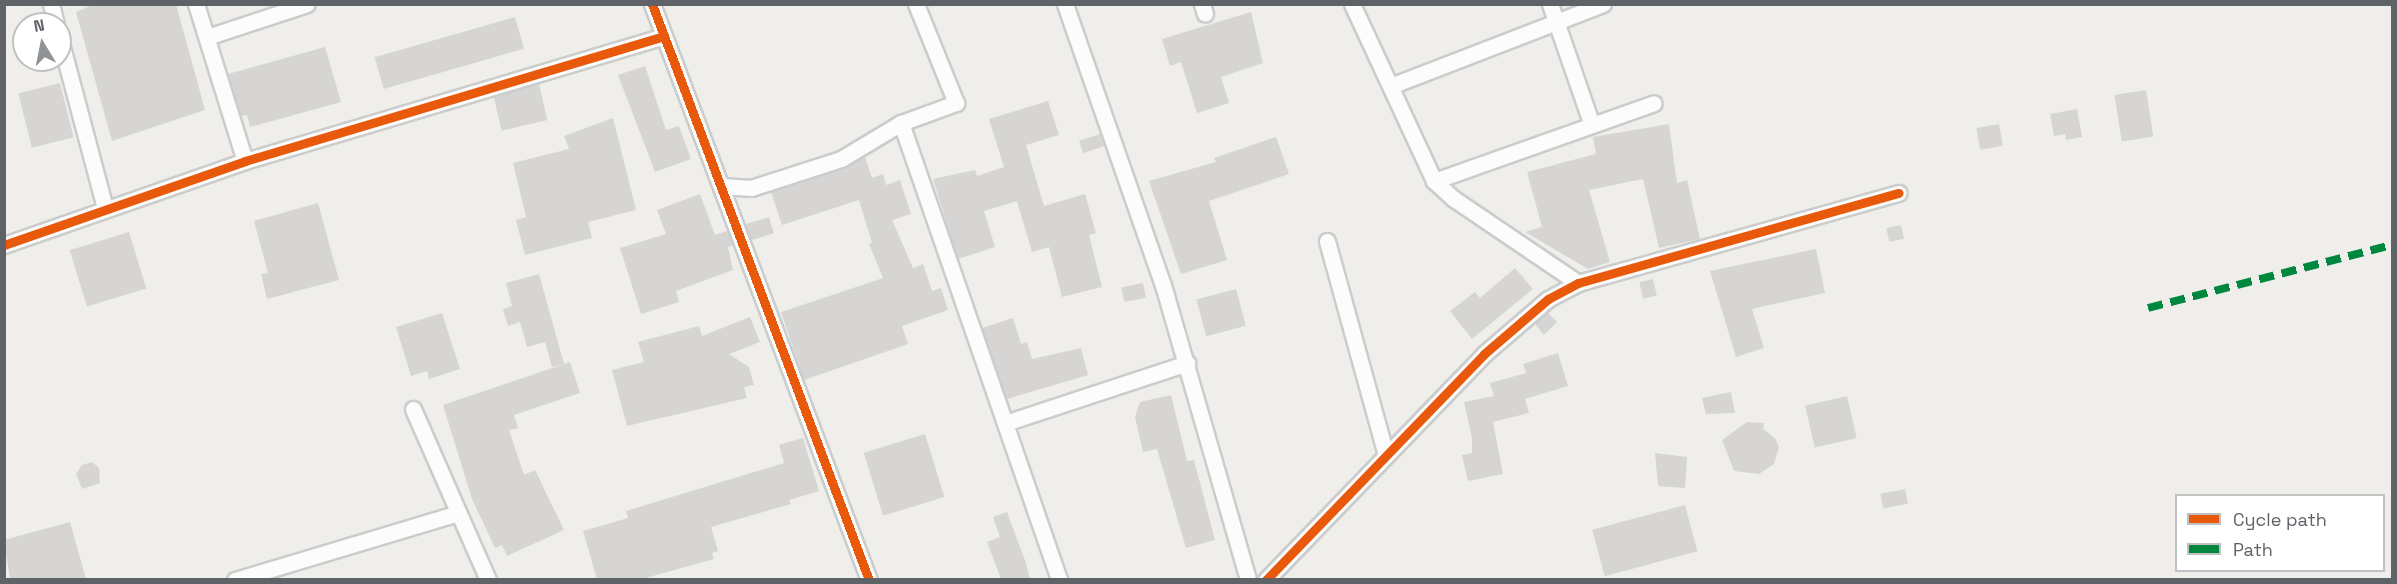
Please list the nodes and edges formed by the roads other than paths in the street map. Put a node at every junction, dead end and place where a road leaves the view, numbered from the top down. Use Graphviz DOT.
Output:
graph roads {
  1 [pos="196,4"];
  2 [pos="307,4"];
  3 [pos="652,4"];
  4 [pos="916,4"];
  5 [pos="1065,4"];
  6 [pos="1352,4"];
  7 [pos="1550,4"];
  8 [pos="1603,4"];
  9 [pos="1556,23"];
  10 [pos="664,36"];
  11 [pos="207,37"];
  12 [pos="69,72"];
  13 [pos="1393,85"];
  14 [pos="1654,103"];
  15 [pos="901,123"];
  16 [pos="1592,125"];
  17 [pos="245,161"];
  18 [pos="1434,181"];
  19 [pos="722,186"];
  20 [pos="1899,193"];
  21 [pos="105,208"];
  22 [pos="1327,241"];
  23 [pos="4,245"];
  24 [pos="1578,283"];
  25 [pos="1187,363"];
  26 [pos="414,409"];
  27 [pos="1005,423"];
  28 [pos="1386,455"];
  29 [pos="458,513"];
  30 [pos="244,578"];
  31 [pos="488,579"];
  32 [pos="869,579"];
  33 [pos="1059,579"];
  34 [pos="1248,579"];
  35 [pos="1266,579"];
  1 -- 11 [label="street"];
  2 -- 11 [label="street"];
  3 -- 10 [label="street"];
  4 -- 15 [label="street"];
  5 -- 25 [label="street"];
  6 -- 13 [label="street"];
  7 -- 9 [label="street"];
  8 -- 9 [label="street"];
  9 -- 13 [label="street"];
  9 -- 16 [label="street"];
  10 -- 17 [label="street"];
  10 -- 19 [label="street"];
  11 -- 17 [label="street"];
  12 -- 21 [label="street"];
  13 -- 18 [label="street"];
  14 -- 16 [label="street"];
  15 -- 19 [label="street"];
  15 -- 27 [label="street"];
  16 -- 18 [label="street"];
  17 -- 21 [label="street"];
  18 -- 24 [label="street"];
  19 -- 32 [label="street"];
  20 -- 24 [label="street"];
  21 -- 23 [label="street"];
  22 -- 28 [label="street"];
  24 -- 28 [label="street"];
  25 -- 27 [label="street"];
  25 -- 34 [label="street"];
  26 -- 29 [label="street"];
  27 -- 33 [label="street"];
  28 -- 35 [label="street"];
  29 -- 30 [label="street"];
  29 -- 31 [label="street"];
}
